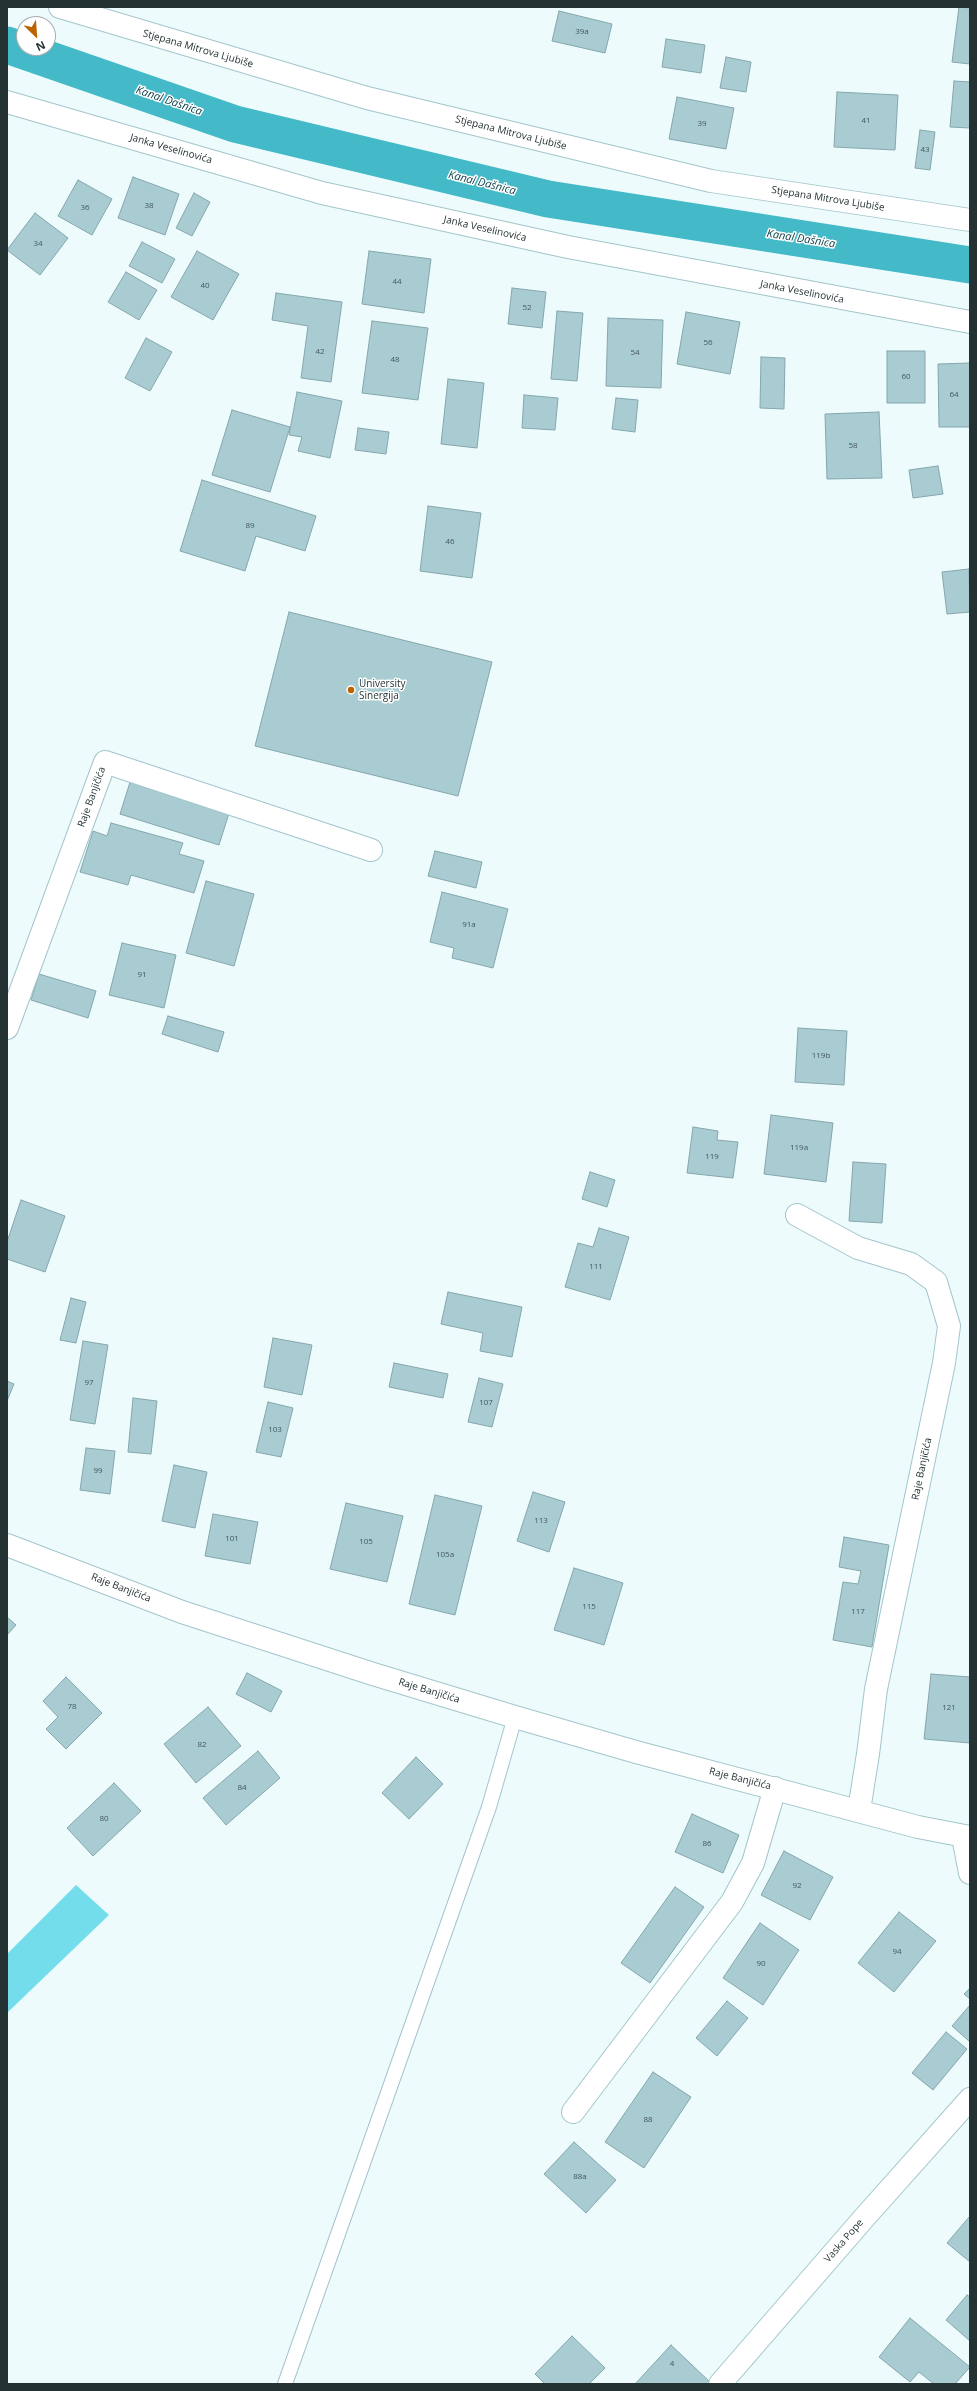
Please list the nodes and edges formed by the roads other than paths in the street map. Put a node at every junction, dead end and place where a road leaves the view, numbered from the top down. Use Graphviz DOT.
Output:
graph roads {
  1 [pos="60,7"];
  2 [pos="7,102"];
  3 [pos="970,220"];
  4 [pos="970,322"];
  5 [pos="371,850"];
  6 [pos="7,1028"];
  7 [pos="797,1215"];
  8 [pos="7,1545"];
  9 [pos="514,1717"];
  10 [pos="775,1788"];
  11 [pos="859,1810"];
  12 [pos="967,1837"];
  13 [pos="970,1874"];
  14 [pos="970,2099"];
  15 [pos="573,2112"];
  16 [pos="285,2384"];
  17 [pos="720,2384"];
  1 -- 3 [label="street, Stjepana Mitrova Ljubiše"];
  2 -- 4 [label="street, Janka Veselinovića"];
  5 -- 6 [label="street, Raje Banjičića"];
  7 -- 11 [label="street, Raje Banjičića"];
  8 -- 9 [label="street, Raje Banjičića"];
  9 -- 10 [label="street, Raje Banjičića"];
  9 -- 16 [label="lane"];
  10 -- 11 [label="street, Raje Banjičića"];
  10 -- 15 [label="street"];
  11 -- 12 [label="street, Raje Banjičića"];
  12 -- 13 [label="street"];
  14 -- 17 [label="street, Vaska Pope"];
}
